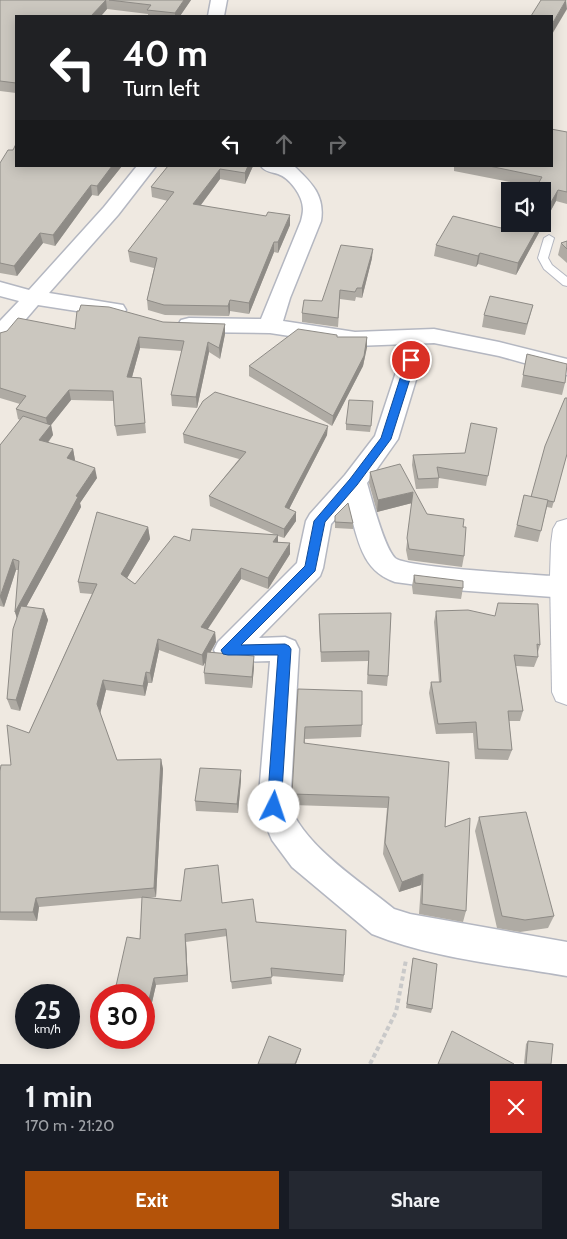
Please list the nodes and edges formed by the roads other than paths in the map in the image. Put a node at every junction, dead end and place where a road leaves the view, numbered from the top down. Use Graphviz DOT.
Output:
graph roads {
  1 [pos="219,0"];
  2 [pos="216,15"];
  3 [pos="147,167"];
  4 [pos="274,167"];
  5 [pos="549,238"];
  6 [pos="567,283"];
  7 [pos="0,288"];
  8 [pos="34,298"];
  9 [pos="138,316"];
  10 [pos="173,324"];
  11 [pos="270,326"];
  12 [pos="0,335"];
  13 [pos="411,360"];
  14 [pos="567,367"];
  15 [pos="354,482"];
  16 [pos="567,529"];
  17 [pos="565,588"];
  18 [pos="567,690"];
  19 [pos="567,959"];
  1 -- 2 [label="street"];
  3 -- 8 [label="street"];
  4 -- 11 [label="street"];
  5 -- 6 [label="lane"];
  7 -- 8 [label="street"];
  8 -- 9 [label="street"];
  8 -- 12 [label="street"];
  10 -- 11 [label="street"];
  11 -- 14 [label="street"];
  13 -- 15 [label="street"];
  15 -- 17 [label="street"];
  15 -- 19 [label="street"];
  16 -- 17 [label="street"];
  17 -- 18 [label="street"];
}
